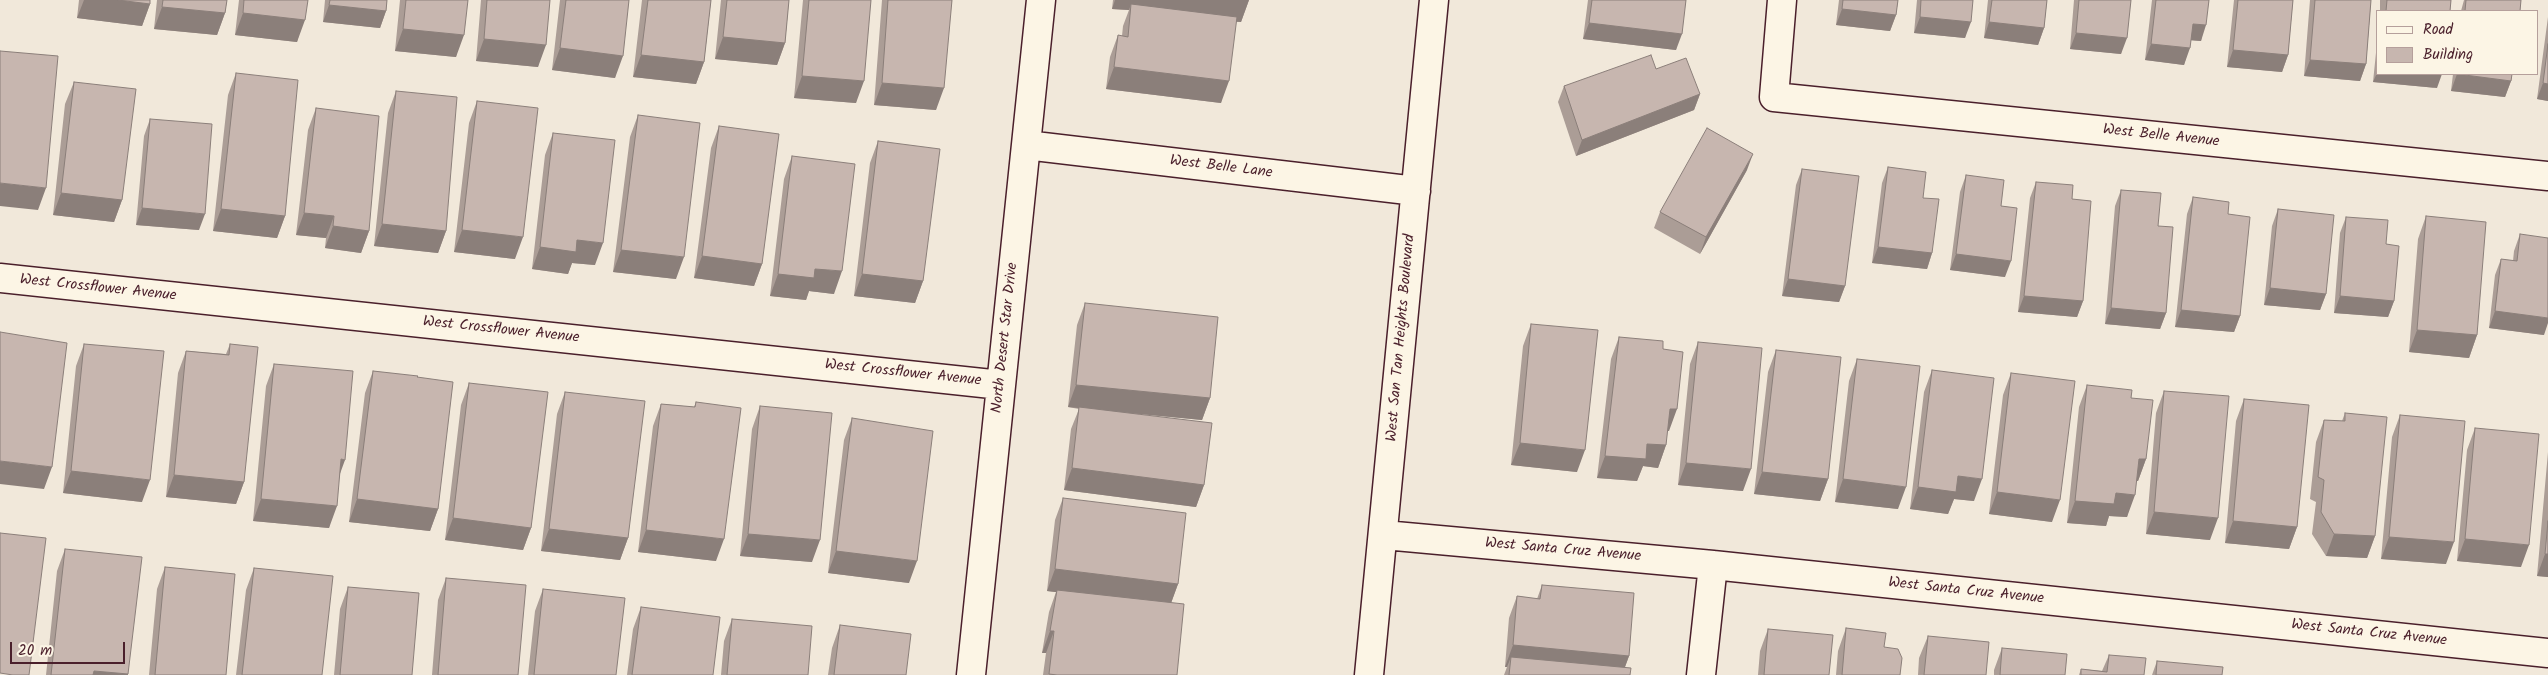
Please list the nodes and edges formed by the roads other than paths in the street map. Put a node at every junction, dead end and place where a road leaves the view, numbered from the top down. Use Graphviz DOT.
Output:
graph roads {
  1 [pos="1041,0"];
  2 [pos="1434,0"];
  3 [pos="1782,0"];
  4 [pos="1026,145"];
  5 [pos="2548,176"];
  6 [pos="1416,191"];
  7 [pos="0,278"];
  8 [pos="1002,384"];
  9 [pos="1384,534"];
  10 [pos="1713,565"];
  11 [pos="2548,653"];
  12 [pos="971,675"];
  13 [pos="1369,675"];
  14 [pos="1701,675"];
  1 -- 4 [label="street, North Desert Star Drive"];
  2 -- 6 [label="street, West San Tan Heights Boulevard"];
  3 -- 5 [label="street, West Belle Avenue"];
  4 -- 6 [label="street, West Belle Lane"];
  4 -- 8 [label="street, North Desert Star Drive"];
  6 -- 9 [label="street, West San Tan Heights Boulevard"];
  7 -- 8 [label="street, West Crossflower Avenue"];
  8 -- 12 [label="street, North Desert Star Drive"];
  9 -- 10 [label="street, West Santa Cruz Avenue"];
  9 -- 13 [label="street, West San Tan Heights Boulevard"];
  10 -- 11 [label="street, West Santa Cruz Avenue"];
  10 -- 14 [label="street"];
}
